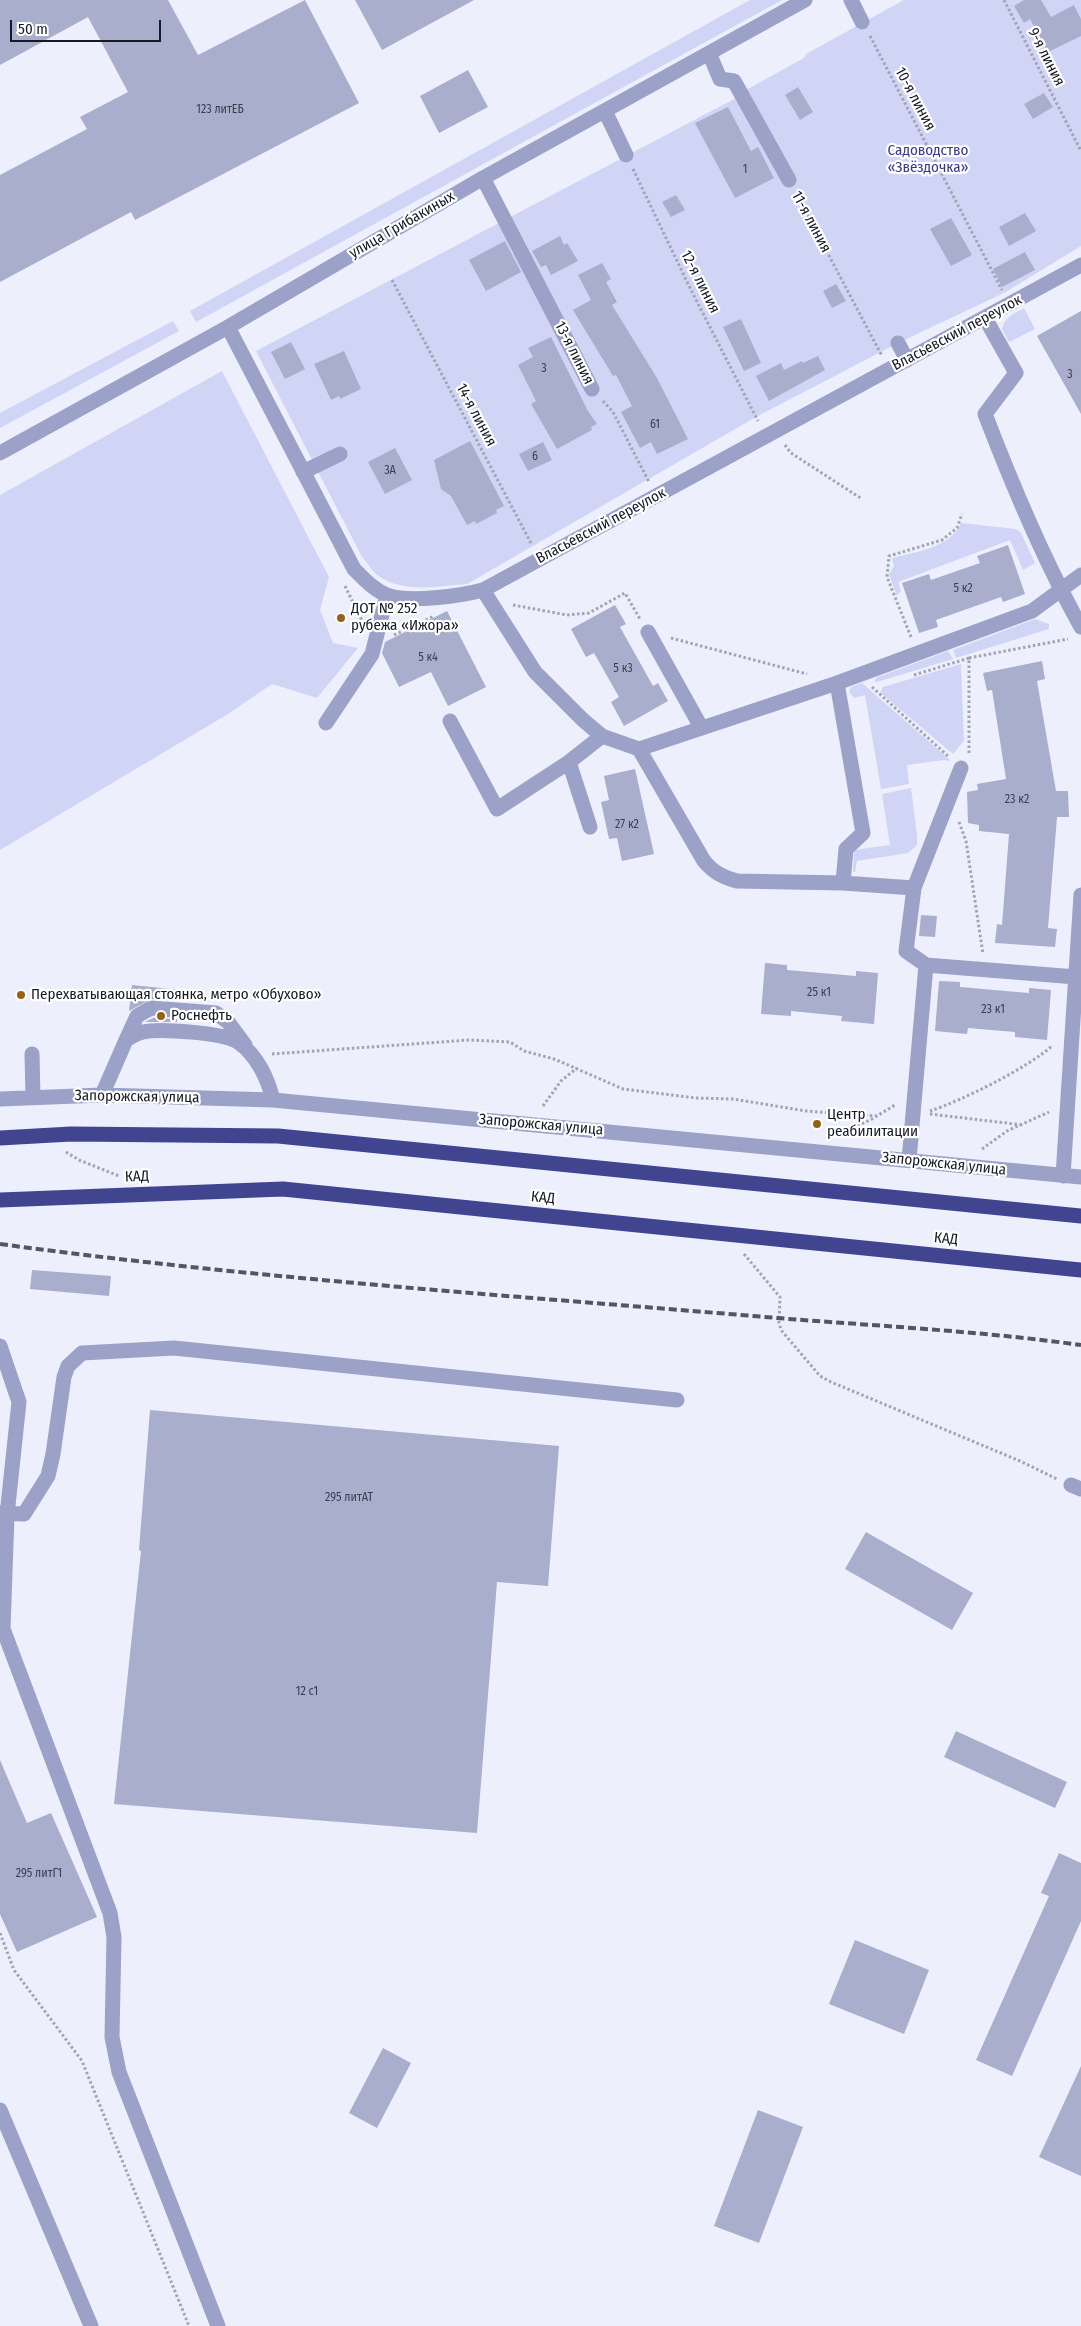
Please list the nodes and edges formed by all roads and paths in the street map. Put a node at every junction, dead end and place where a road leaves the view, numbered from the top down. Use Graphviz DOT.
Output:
graph roads {
  1 [pos="805,0"];
  2 [pos="851,0"];
  3 [pos="1004,0"];
  4 [pos="862,22"];
  5 [pos="709,53"];
  6 [pos="605,110"];
  7 [pos="1081,152"];
  8 [pos="626,155"];
  9 [pos="483,178"];
  10 [pos="789,180"];
  11 [pos="1081,266"];
  12 [pos="392,280"];
  13 [pos="1007,299"];
  14 [pos="985,318"];
  15 [pos="228,327"];
  16 [pos="898,343"];
  17 [pos="880,352"];
  18 [pos="907,360"];
  19 [pos="592,389"];
  20 [pos="756,417"];
  21 [pos="767,436"];
  22 [pos="0,453"];
  23 [pos="340,454"];
  24 [pos="303,472"];
  25 [pos="648,481"];
  26 [pos="862,499"];
  27 [pos="962,514"];
  28 [pos="539,560"];
  29 [pos="1081,576"];
  30 [pos="1060,589"];
  31 [pos="483,590"];
  32 [pos="387,595"];
  33 [pos="648,632"];
  34 [pos="1077,632"];
  35 [pos="917,653"];
  36 [pos="970,658"];
  37 [pos="859,674"];
  38 [pos="908,677"];
  39 [pos="837,683"];
  40 [pos="882,685"];
  41 [pos="873,688"];
  42 [pos="450,721"];
  43 [pos="326,722"];
  44 [pos="701,727"];
  45 [pos="602,736"];
  46 [pos="639,749"];
  47 [pos="569,762"];
  48 [pos="961,768"];
  49 [pos="950,796"];
  50 [pos="590,827"];
  51 [pos="843,883"];
  52 [pos="914,888"];
  53 [pos="1081,895"];
  54 [pos="926,965"];
  55 [pos="1078,968"];
  56 [pos="984,969"];
  57 [pos="1073,1027"];
  58 [pos="126,1040"];
  59 [pos="32,1054"];
  60 [pos="252,1056"];
  61 [pos="577,1068"];
  62 [pos="1075,1075"];
  63 [pos="102,1095"];
  64 [pos="33,1097"];
  65 [pos="898,1098"];
  66 [pos="0,1099"];
  67 [pos="273,1100"];
  68 [pos="1068,1100"];
  69 [pos="543,1106"];
  70 [pos="877,1116"];
  71 [pos="1023,1125"];
  72 [pos="838,1134"];
  73 [pos="0,1138"];
  74 [pos="982,1149"];
  75 [pos="909,1160"];
  76 [pos="1063,1176"];
  77 [pos="1081,1177"];
  78 [pos="0,1200"];
  79 [pos="1081,1216"];
  80 [pos="736,1248"];
  81 [pos="1081,1270"];
  82 [pos="0,1346"];
  83 [pos="677,1400"];
  84 [pos="1076,1487"];
  85 [pos="3,1514"];
  86 [pos="0,1561"];
  87 [pos="4,1589"];
  88 [pos="1,1625"];
  89 [pos="0,1933"];
  90 [pos="0,2110"];
  91 [pos="91,2326"];
  92 [pos="189,2326"];
  93 [pos="218,2326"];
  1 -- 5 [label="street, улица Грибакиных"];
  2 -- 4 [label="street"];
  3 -- 7 [label="path, 9-я линия"];
  4 -- 13 [label="path, 10-я линия"];
  5 -- 6 [label="street, улица Грибакиных"];
  5 -- 10 [label="street, 11-я линия"];
  6 -- 8 [label="street"];
  6 -- 9 [label="street, улица Грибакиных"];
  8 -- 20 [label="path, 12-я линия"];
  9 -- 15 [label="street, улица Грибакиных"];
  9 -- 19 [label="street, 13-я линия"];
  10 -- 17 [label="path, 11-я линия"];
  11 -- 13 [label="street, Власьевский переулок"];
  12 -- 28 [label="path, 14-я линия"];
  13 -- 14 [label="street, Власьевский переулок"];
  14 -- 18 [label="street, Власьевский переулок"];
  14 -- 30 [label="street"];
  15 -- 22 [label="street, улица Грибакиных"];
  15 -- 24 [label="street, Власьевский переулок"];
  16 -- 18 [label="street"];
  18 -- 21 [label="street, Власьевский переулок"];
  19 -- 25 [label="path, 13-я линия"];
  21 -- 26 [label="path"];
  21 -- 28 [label="street, Власьевский переулок"];
  23 -- 24 [label="street"];
  24 -- 32 [label="street, Власьевский переулок"];
  27 -- 35 [label="path"];
  28 -- 31 [label="street, Власьевский переулок"];
  29 -- 30 [label="street"];
  30 -- 34 [label="street"];
  30 -- 35 [label="street"];
  31 -- 32 [label="street, Власьевский переулок"];
  31 -- 45 [label="street"];
  32 -- 43 [label="street"];
  33 -- 44 [label="street"];
  34 -- 36 [label="path"];
  35 -- 37 [label="street"];
  36 -- 38 [label="path"];
  36 -- 48 [label="path"];
  37 -- 39 [label="street"];
  37 -- 41 [label="path"];
  39 -- 44 [label="street"];
  39 -- 51 [label="street"];
  40 -- 41 [label="path"];
  41 -- 48 [label="path"];
  42 -- 47 [label="street"];
  44 -- 46 [label="street"];
  45 -- 46 [label="street"];
  45 -- 47 [label="street"];
  46 -- 51 [label="street"];
  47 -- 50 [label="street"];
  48 -- 49 [label="street"];
  49 -- 52 [label="street"];
  49 -- 56 [label="path"];
  51 -- 52 [label="street"];
  52 -- 54 [label="street"];
  53 -- 55 [label="street"];
  54 -- 56 [label="street"];
  54 -- 75 [label="street"];
  55 -- 56 [label="street"];
  55 -- 57 [label="street"];
  57 -- 62 [label="street"];
  57 -- 71 [label="path"];
  58 -- 60 [label="street"];
  58 -- 60 [label="street"];
  58 -- 63 [label="street"];
  59 -- 64 [label="street"];
  60 -- 61 [label="path"];
  60 -- 67 [label="street"];
  61 -- 69 [label="path"];
  61 -- 70 [label="path"];
  62 -- 68 [label="street"];
  63 -- 64 [label="street, Запорожская улица"];
  63 -- 67 [label="street, Запорожская улица"];
  64 -- 66 [label="street, Запорожская улица"];
  65 -- 70 [label="path"];
  67 -- 75 [label="street, Запорожская улица"];
  68 -- 71 [label="path"];
  68 -- 76 [label="street"];
  70 -- 72 [label="path"];
  71 -- 74 [label="path"];
  73 -- 79 [label="highway"];
  75 -- 76 [label="street, Запорожская улица"];
  76 -- 77 [label="street, Запорожская улица"];
  78 -- 81 [label="highway, КАД"];
  80 -- 84 [label="path"];
  82 -- 85 [label="street"];
  83 -- 85 [label="street"];
  85 -- 87 [label="street"];
  86 -- 87 [label="street"];
  87 -- 88 [label="street"];
  88 -- 93 [label="street"];
  89 -- 92 [label="path"];
  90 -- 91 [label="street"];
}
